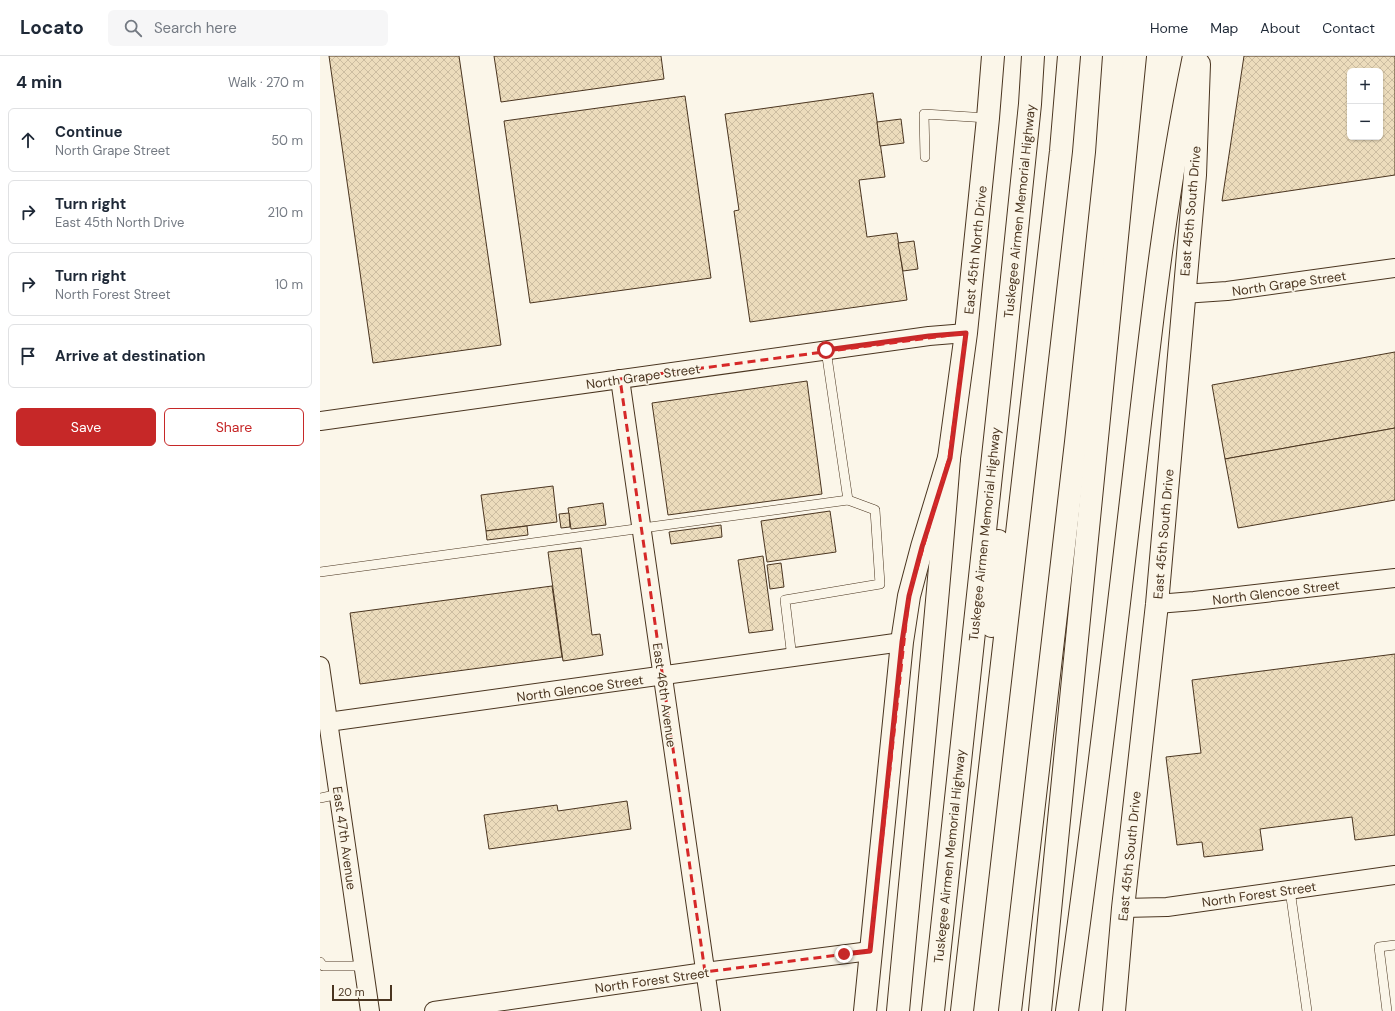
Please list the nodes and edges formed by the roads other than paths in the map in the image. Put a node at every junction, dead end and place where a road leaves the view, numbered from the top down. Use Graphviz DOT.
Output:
graph roads {
  1 [pos="993,56"];
  2 [pos="1033,56"];
  3 [pos="1069,56"];
  4 [pos="1115,56"];
  5 [pos="1135,56"];
  6 [pos="1194,56"];
  7 [pos="1199,56"];
  8 [pos="988,118"];
  9 [pos="925,156"];
  10 [pos="1018,220"];
  11 [pos="1395,268"];
  12 [pos="1184,294"];
  13 [pos="966,333"];
  14 [pos="826,350"];
  15 [pos="620,379"];
  16 [pos="320,420"];
  17 [pos="950,458"];
  18 [pos="848,500"];
  19 [pos="641,527"];
  20 [pos="320,572"];
  21 [pos="1395,578"];
  22 [pos="1157,604"];
  23 [pos="902,642"];
  24 [pos="792,658"];
  25 [pos="320,666"];
  26 [pos="662,676"];
  27 [pos="328,722"];
  28 [pos="339,794"];
  29 [pos="320,798"];
  30 [pos="1395,875"];
  31 [pos="1290,890"];
  32 [pos="974,907"];
  33 [pos="1123,908"];
  34 [pos="1395,945"];
  35 [pos="870,951"];
  36 [pos="320,962"];
  37 [pos="364,966"];
  38 [pos="705,972"];
  39 [pos="370,1011"];
  40 [pos="434,1011"];
  41 [pos="711,1011"];
  42 [pos="865,1011"];
  43 [pos="898,1011"];
  44 [pos="933,1011"];
  45 [pos="962,1011"];
  46 [pos="1010,1011"];
  47 [pos="1040,1011"];
  48 [pos="1067,1011"];
  49 [pos="1114,1011"];
  50 [pos="1307,1011"];
  51 [pos="1387,1011"];
  1 -- 8 [label="main road, East 45th North Drive"];
  2 -- 10 [label="main road, Tuskegee Airmen Memorial Highway"];
  3 -- 32 [label="main road"];
  4 -- 46 [label="main road"];
  5 -- 47 [label="main road"];
  6 -- 48 [label="main road"];
  7 -- 12 [label="main road, East 45th South Drive"];
  8 -- 9 [label="lane"];
  8 -- 13 [label="main road, East 45th North Drive"];
  10 -- 32 [label="main road"];
  10 -- 44 [label="main road, Tuskegee Airmen Memorial Highway"];
  11 -- 12 [label="street, North Grape Street"];
  12 -- 22 [label="main road, East 45th South Drive"];
  13 -- 14 [label="street, North Grape Street"];
  13 -- 17 [label="main road, East 45th North Drive"];
  14 -- 15 [label="street, North Grape Street"];
  14 -- 18 [label="lane"];
  15 -- 16 [label="street, North Grape Street"];
  15 -- 19 [label="street, East 46th Avenue"];
  17 -- 23 [label="main road, East 45th North Drive"];
  17 -- 43 [label="main road"];
  18 -- 19 [label="lane"];
  18 -- 24 [label="lane"];
  19 -- 20 [label="lane"];
  19 -- 26 [label="street, East 46th Avenue"];
  21 -- 22 [label="street, North Glencoe Street"];
  22 -- 33 [label="main road, East 45th South Drive"];
  23 -- 24 [label="street, North Glencoe Street"];
  23 -- 35 [label="main road, East 45th North Drive"];
  24 -- 26 [label="street, North Glencoe Street"];
  25 -- 27 [label="street, East 47th Avenue"];
  26 -- 27 [label="street, North Glencoe Street"];
  26 -- 38 [label="street, East 46th Avenue"];
  27 -- 28 [label="street, East 47th Avenue"];
  28 -- 29 [label="lane"];
  28 -- 37 [label="street, East 47th Avenue"];
  30 -- 31 [label="street, North Forest Street"];
  31 -- 33 [label="street, North Forest Street"];
  31 -- 50 [label="lane"];
  32 -- 45 [label="main road"];
  33 -- 49 [label="main road, East 45th South Drive"];
  34 -- 51 [label="lane"];
  35 -- 38 [label="street, North Forest Street"];
  35 -- 42 [label="main road, East 45th North Drive"];
  36 -- 37 [label="lane"];
  37 -- 39 [label="street, East 47th Avenue"];
  38 -- 40 [label="street, North Forest Street"];
  38 -- 41 [label="street, East 46th Avenue"];
}
